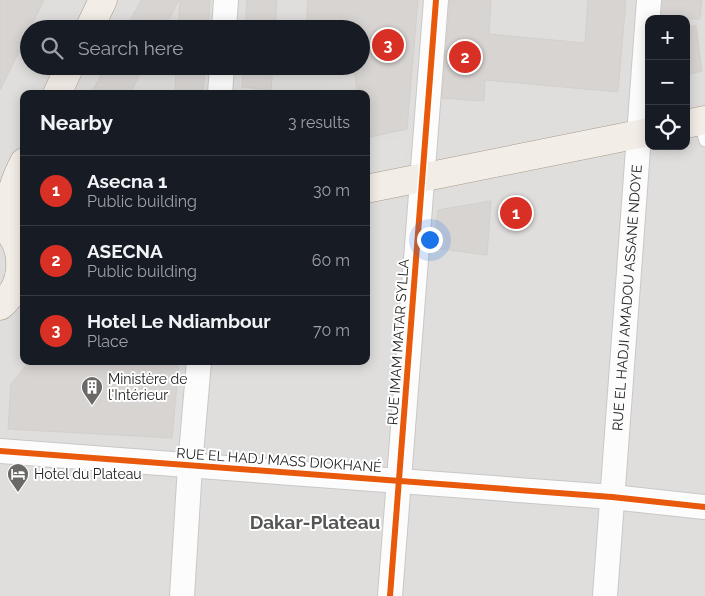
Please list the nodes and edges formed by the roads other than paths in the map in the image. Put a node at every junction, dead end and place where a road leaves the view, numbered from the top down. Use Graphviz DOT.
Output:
graph roads {
  1 [pos="103,0"];
  2 [pos="226,0"];
  3 [pos="436,0"];
  4 [pos="649,0"];
  5 [pos="93,20"];
  6 [pos="225,20"];
  7 [pos="66,75"];
  8 [pos="221,75"];
  9 [pos="59,90"];
  10 [pos="220,90"];
  11 [pos="644,133"];
  12 [pos="20,165"];
  13 [pos="20,170"];
  14 [pos="423,177"];
  15 [pos="0,186"];
  16 [pos="370,188"];
  17 [pos="15,245"];
  18 [pos="20,264"];
  19 [pos="20,272"];
  20 [pos="0,306"];
  21 [pos="199,365"];
  22 [pos="0,451"];
  23 [pos="190,466"];
  24 [pos="399,482"];
  25 [pos="612,497"];
  26 [pos="705,507"];
  27 [pos="182,596"];
  28 [pos="390,596"];
  29 [pos="605,596"];
  1 -- 5 [label="main road"];
  2 -- 6 [label="street"];
  3 -- 14 [label="street, RUE IMAM MATAR SYLLA"];
  4 -- 11 [label="street, RUE EL HADJI AMADOU ASSANE NDOYE"];
  7 -- 9 [label="main road"];
  8 -- 10 [label="street"];
  11 -- 14 [label="main road"];
  11 -- 25 [label="street, RUE EL HADJI AMADOU ASSANE NDOYE"];
  12 -- 15 [label="main road"];
  13 -- 17 [label="main road"];
  14 -- 16 [label="main road"];
  14 -- 24 [label="street, RUE IMAM MATAR SYLLA"];
  17 -- 18 [label="main road"];
  19 -- 20 [label="main road"];
  21 -- 23 [label="street"];
  22 -- 23 [label="street, RUE EL HADJ MASS DIOKHANÉ"];
  23 -- 24 [label="street, RUE EL HADJ MASS DIOKHANÉ"];
  23 -- 27 [label="street"];
  24 -- 25 [label="street, RUE EL HADJ MASS DIOKHANÉ"];
  24 -- 28 [label="street, RUE IMAM MATAR SYLLA"];
  25 -- 26 [label="street, RUE EL HADJ MASS DIOKHANÉ"];
  25 -- 29 [label="street, RUE EL HADJI AMADOU ASSANE NDOYE"];
}
